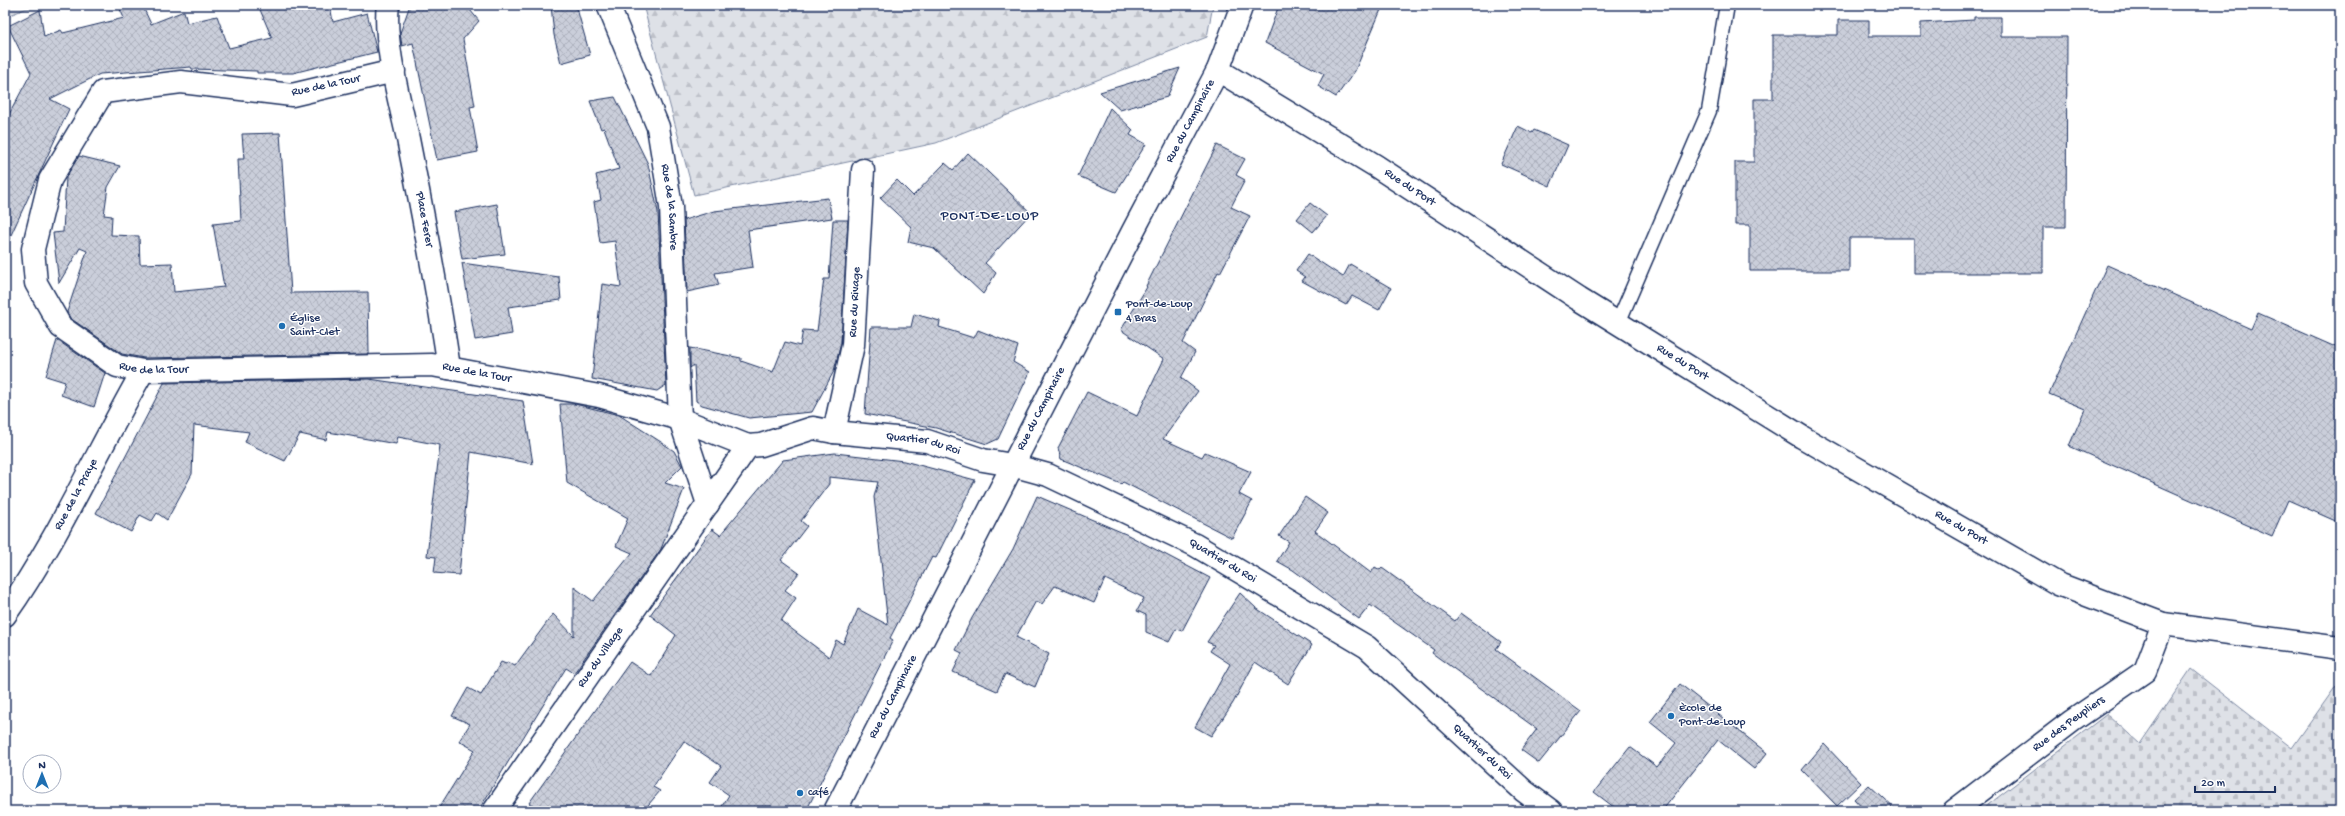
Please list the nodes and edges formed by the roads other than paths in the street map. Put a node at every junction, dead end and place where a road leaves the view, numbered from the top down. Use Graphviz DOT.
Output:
graph roads {
  1 [pos="388,5"];
  2 [pos="608,5"];
  3 [pos="1242,5"];
  4 [pos="1727,5"];
  5 [pos="1218,70"];
  6 [pos="394,71"];
  7 [pos="863,170"];
  8 [pos="1618,323"];
  9 [pos="449,368"];
  10 [pos="143,371"];
  11 [pos="680,419"];
  12 [pos="834,432"];
  13 [pos="748,446"];
  14 [pos="1012,464"];
  15 [pos="708,504"];
  16 [pos="5,614"];
  17 [pos="2163,624"];
  18 [pos="2340,642"];
  19 [pos="2317,646"];
  20 [pos="2340,648"];
  21 [pos="494,811"];
  22 [pos="834,811"];
  23 [pos="1551,811"];
  24 [pos="1954,811"];
  1 -- 6 [label="street"];
  2 -- 11 [label="street, Rue de la Sambre"];
  3 -- 5 [label="street, Rue du Campinaire"];
  4 -- 8 [label="lane"];
  5 -- 8 [label="street, Rue du Port"];
  5 -- 14 [label="street, Rue du Campinaire"];
  6 -- 9 [label="street, Place Ferer"];
  6 -- 10 [label="street, Rue de la Tour"];
  7 -- 12 [label="street, Rue du Rivage"];
  8 -- 17 [label="street, Rue du Port"];
  9 -- 10 [label="street, Rue de la Tour"];
  9 -- 11 [label="street, Rue de la Tour"];
  10 -- 16 [label="street, Rue de la Praye"];
  11 -- 13 [label="street, Rue de la Tour"];
  11 -- 15 [label="street, Rue de la Sambre"];
  12 -- 13 [label="street, Quartier du Roi"];
  12 -- 14 [label="street, Quartier du Roi"];
  13 -- 15 [label="street, Rue du Village"];
  14 -- 22 [label="street, Rue du Campinaire"];
  14 -- 23 [label="street, Quartier du Roi"];
  15 -- 21 [label="street, Rue du Village"];
  17 -- 19 [label="street, Rue du Port"];
  17 -- 24 [label="street, Rue des Peupliers"];
  18 -- 19 [label="lane"];
  19 -- 20 [label="street, Rue du Port"];
}
